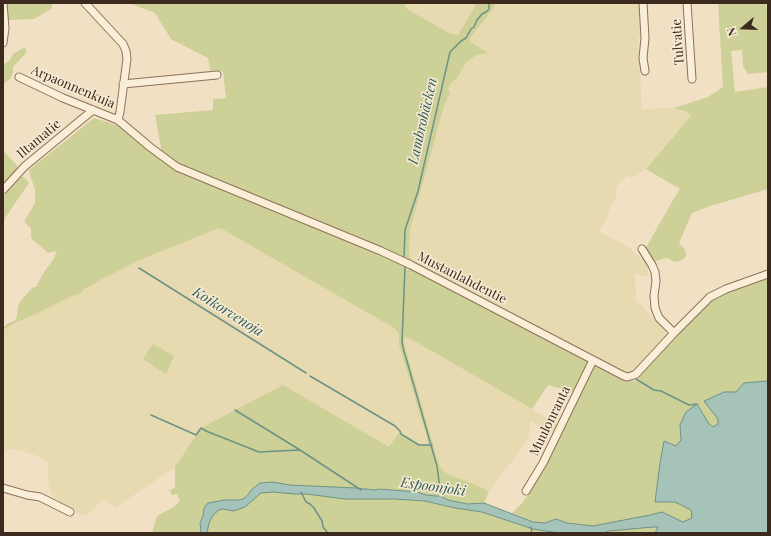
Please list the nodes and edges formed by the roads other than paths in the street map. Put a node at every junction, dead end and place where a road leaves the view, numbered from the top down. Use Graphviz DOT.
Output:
graph roads {
  1 [pos="3,3"];
  2 [pos="85,3"];
  3 [pos="643,3"];
  4 [pos="687,3"];
  5 [pos="3,43"];
  6 [pos="645,72"];
  7 [pos="217,75"];
  8 [pos="19,77"];
  9 [pos="692,79"];
  10 [pos="124,84"];
  11 [pos="94,110"];
  12 [pos="118,120"];
  13 [pos="125,125"];
  14 [pos="3,190"];
  15 [pos="642,249"];
  16 [pos="768,274"];
  17 [pos="674,333"];
  18 [pos="593,360"];
  19 [pos="3,488"];
  20 [pos="526,491"];
  21 [pos="70,512"];
  1 -- 5 [label="street"];
  2 -- 10 [label="street"];
  3 -- 6 [label="street"];
  4 -- 9 [label="street, Tulvatie"];
  7 -- 10 [label="street"];
  8 -- 11 [label="street, Arpaonnenkuja"];
  10 -- 12 [label="street"];
  11 -- 12 [label="street, Arpaonnenkuja"];
  11 -- 14 [label="street, Iltamatie"];
  12 -- 13 [label="street, Arpaonnenkuja"];
  13 -- 18 [label="street, Mustanlahdentie"];
  15 -- 17 [label="street"];
  16 -- 17 [label="street, Mustanlahdentie"];
  17 -- 18 [label="street, Mustanlahdentie"];
  18 -- 20 [label="street, Muulonranta"];
  19 -- 21 [label="street"];
}
